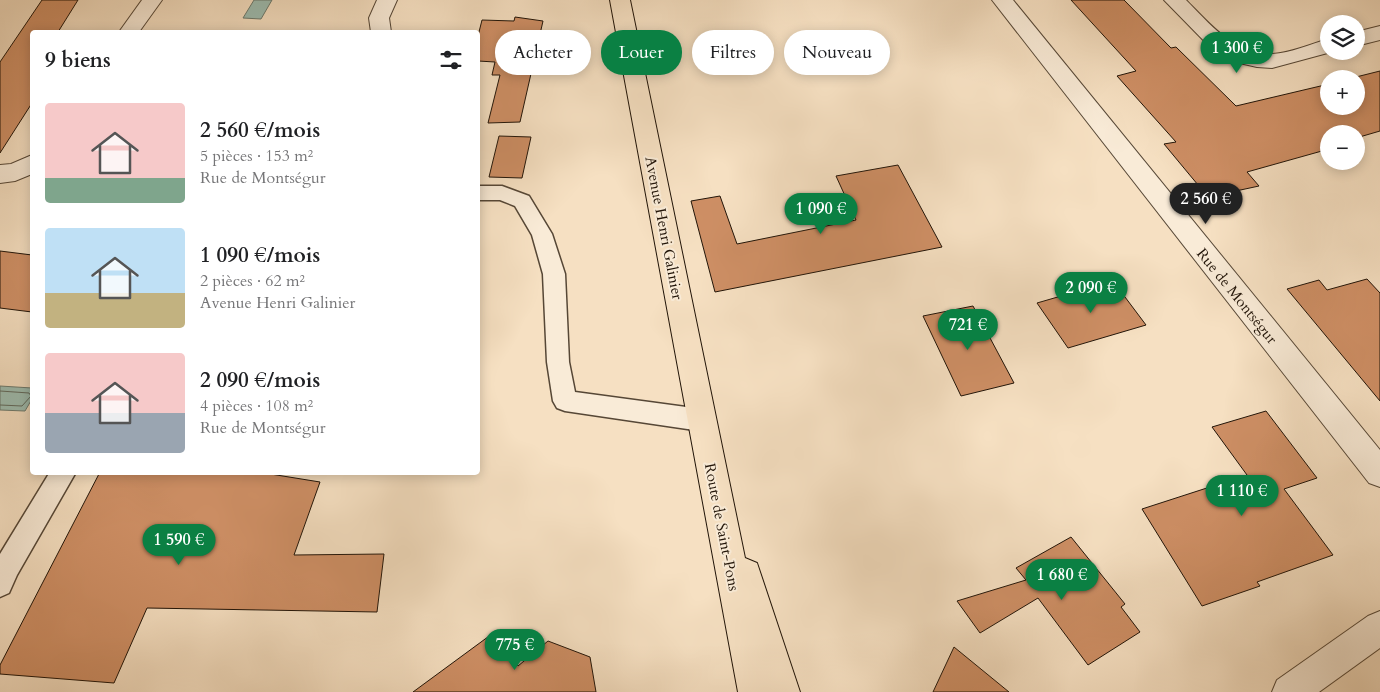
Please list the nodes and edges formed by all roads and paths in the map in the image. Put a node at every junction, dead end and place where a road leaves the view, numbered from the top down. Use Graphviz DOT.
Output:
graph roads {
  1 [pos="152,0"];
  2 [pos="387,0"];
  3 [pos="620,0"];
  4 [pos="1002,0"];
  5 [pos="1174,0"];
  6 [pos="130,30"];
  7 [pos="381,30"];
  8 [pos="1380,33"];
  9 [pos="1365,37"];
  10 [pos="1320,48"];
  11 [pos="30,165"];
  12 [pos="0,174"];
  13 [pos="480,193"];
  14 [pos="701,420"];
  15 [pos="708,456"];
  16 [pos="1380,473"];
  17 [pos="62,475"];
  18 [pos="0,584"];
  19 [pos="1380,628"];
  20 [pos="755,692"];
  21 [pos="783,692"];
  22 [pos="1289,692"];
  1 -- 6 [label="street"];
  2 -- 7 [label="street"];
  3 -- 14 [label="main road, Avenue Henri Galinier"];
  4 -- 16 [label="street, Rue de Montségur"];
  5 -- 10 [label="street"];
  8 -- 9 [label="street"];
  11 -- 12 [label="street"];
  13 -- 14 [label="lane"];
  14 -- 15 [label="main road, Avenue Henri Galinier"];
  15 -- 20 [label="main road, Route de Saint-Pons"];
  15 -- 21 [label="main road, Route de Saint-Pons"];
  17 -- 18 [label="lane"];
  19 -- 22 [label="street"];
}
